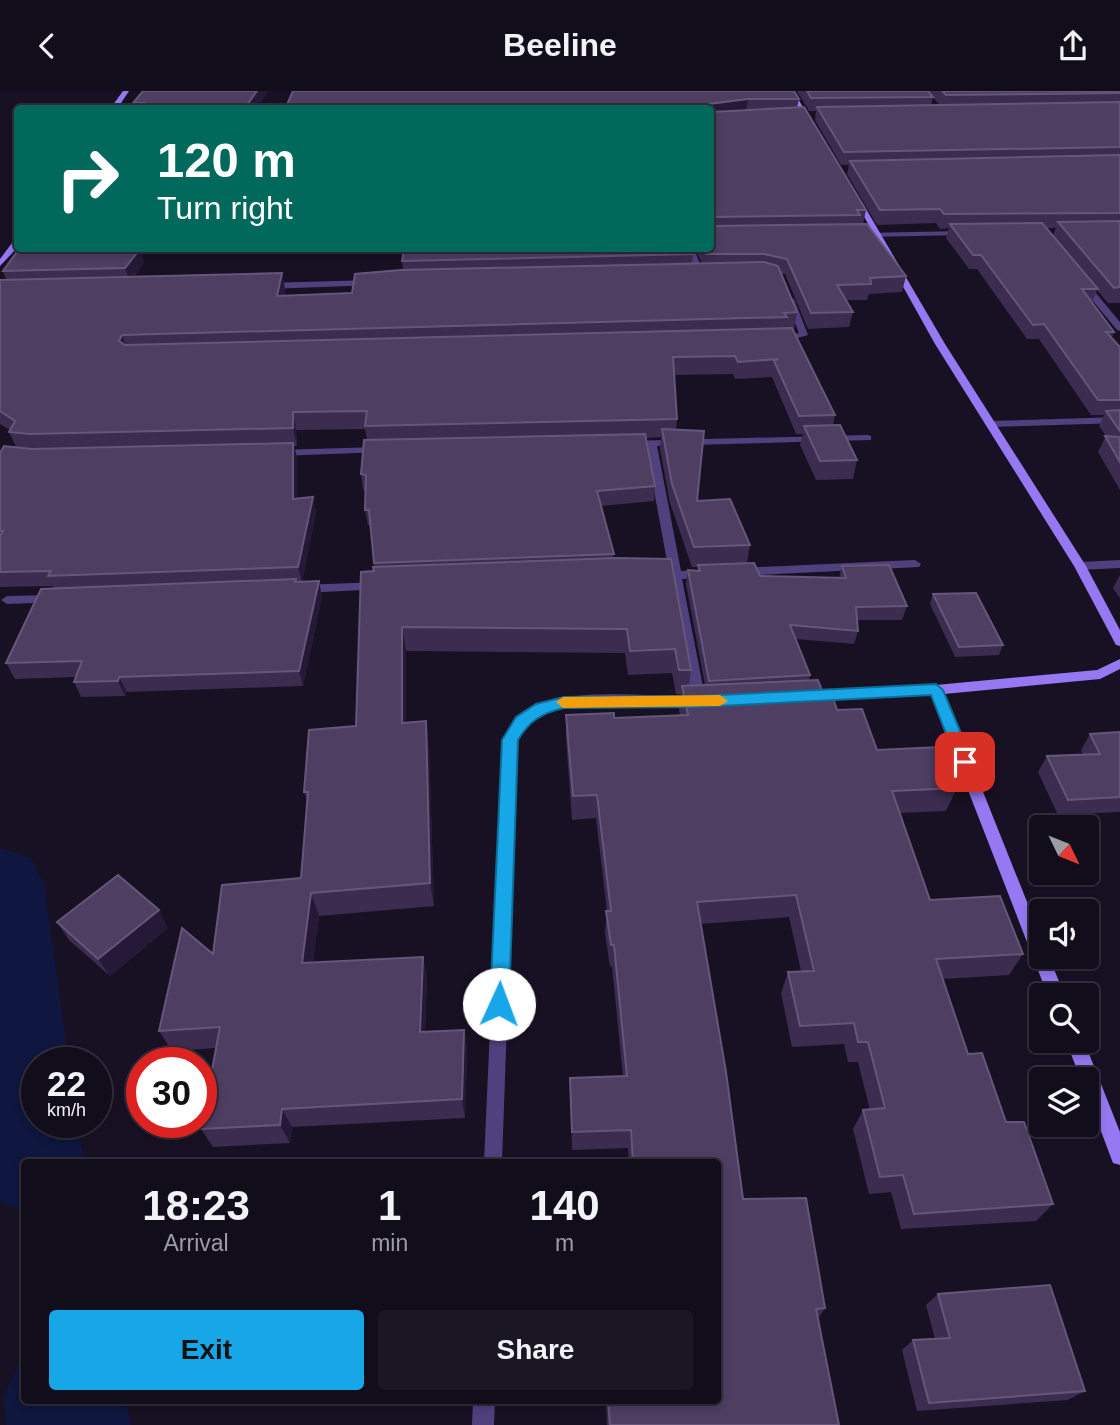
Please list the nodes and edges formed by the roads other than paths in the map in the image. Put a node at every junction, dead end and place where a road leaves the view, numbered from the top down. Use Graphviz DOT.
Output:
graph roads {
  1 [pos="792,91"];
  2 [pos="793,115"];
  3 [pos="805,115"];
  4 [pos="819,115"];
  5 [pos="819,137"];
  6 [pos="852,191"];
  7 [pos="973,233"];
  8 [pos="849,235"];
  9 [pos="877,235"];
  10 [pos="14,246"];
  11 [pos="10,250"];
  12 [pos="14,250"];
  13 [pos="691,252"];
  14 [pos="0,264"];
  15 [pos="687,274"];
  16 [pos="700,274"];
  17 [pos="722,274"];
  18 [pos="1076,275"];
  19 [pos="379,283"];
  20 [pos="256,286"];
  21 [pos="785,290"];
  22 [pos="1120,328"];
  23 [pos="763,341"];
  24 [pos="1120,420"];
  25 [pos="990,424"];
  26 [pos="867,438"];
  27 [pos="651,444"];
  28 [pos="609,445"];
  29 [pos="386,450"];
  30 [pos="261,453"];
  31 [pos="915,564"];
  32 [pos="1120,565"];
  33 [pos="1080,566"];
  34 [pos="714,573"];
  35 [pos="728,573"];
  36 [pos="674,575"];
  37 [pos="646,576"];
  38 [pos="396,586"];
  39 [pos="285,590"];
  40 [pos="62,598"];
  41 [pos="7,600"];
  42 [pos="1120,642"];
  43 [pos="1120,663"];
  44 [pos="936,690"];
  45 [pos="801,697"];
  46 [pos="1029,926"];
  47 [pos="1079,1053"];
  48 [pos="1119,1149"];
  49 [pos="493,1159"];
  50 [pos="484,1404"];
  51 [pos="483,1425"];
  1 -- 3 [label="street"];
  2 -- 3 [label="street"];
  3 -- 4 [label="street"];
  3 -- 5 [label="street"];
  6 -- 9 [label="street"];
  7 -- 9 [label="street"];
  8 -- 9 [label="street"];
  9 -- 25 [label="street"];
  10 -- 11 [label="street"];
  11 -- 12 [label="street"];
  11 -- 14 [label="street"];
  13 -- 16 [label="street"];
  15 -- 16 [label="street"];
  16 -- 17 [label="street"];
  18 -- 22 [label="street"];
  19 -- 20 [label="street"];
  21 -- 23 [label="street"];
  24 -- 25 [label="street"];
  25 -- 33 [label="street"];
  26 -- 27 [label="street"];
  27 -- 28 [label="street"];
  27 -- 36 [label="street"];
  29 -- 30 [label="street"];
  31 -- 35 [label="street"];
  32 -- 33 [label="street"];
  33 -- 42 [label="street"];
  34 -- 36 [label="street"];
  36 -- 37 [label="street"];
  36 -- 49 [label="street"];
  38 -- 39 [label="street"];
  40 -- 41 [label="street"];
  43 -- 44 [label="street"];
  44 -- 45 [label="street"];
  44 -- 46 [label="street"];
  47 -- 48 [label="street"];
  50 -- 51 [label="street"];
}
